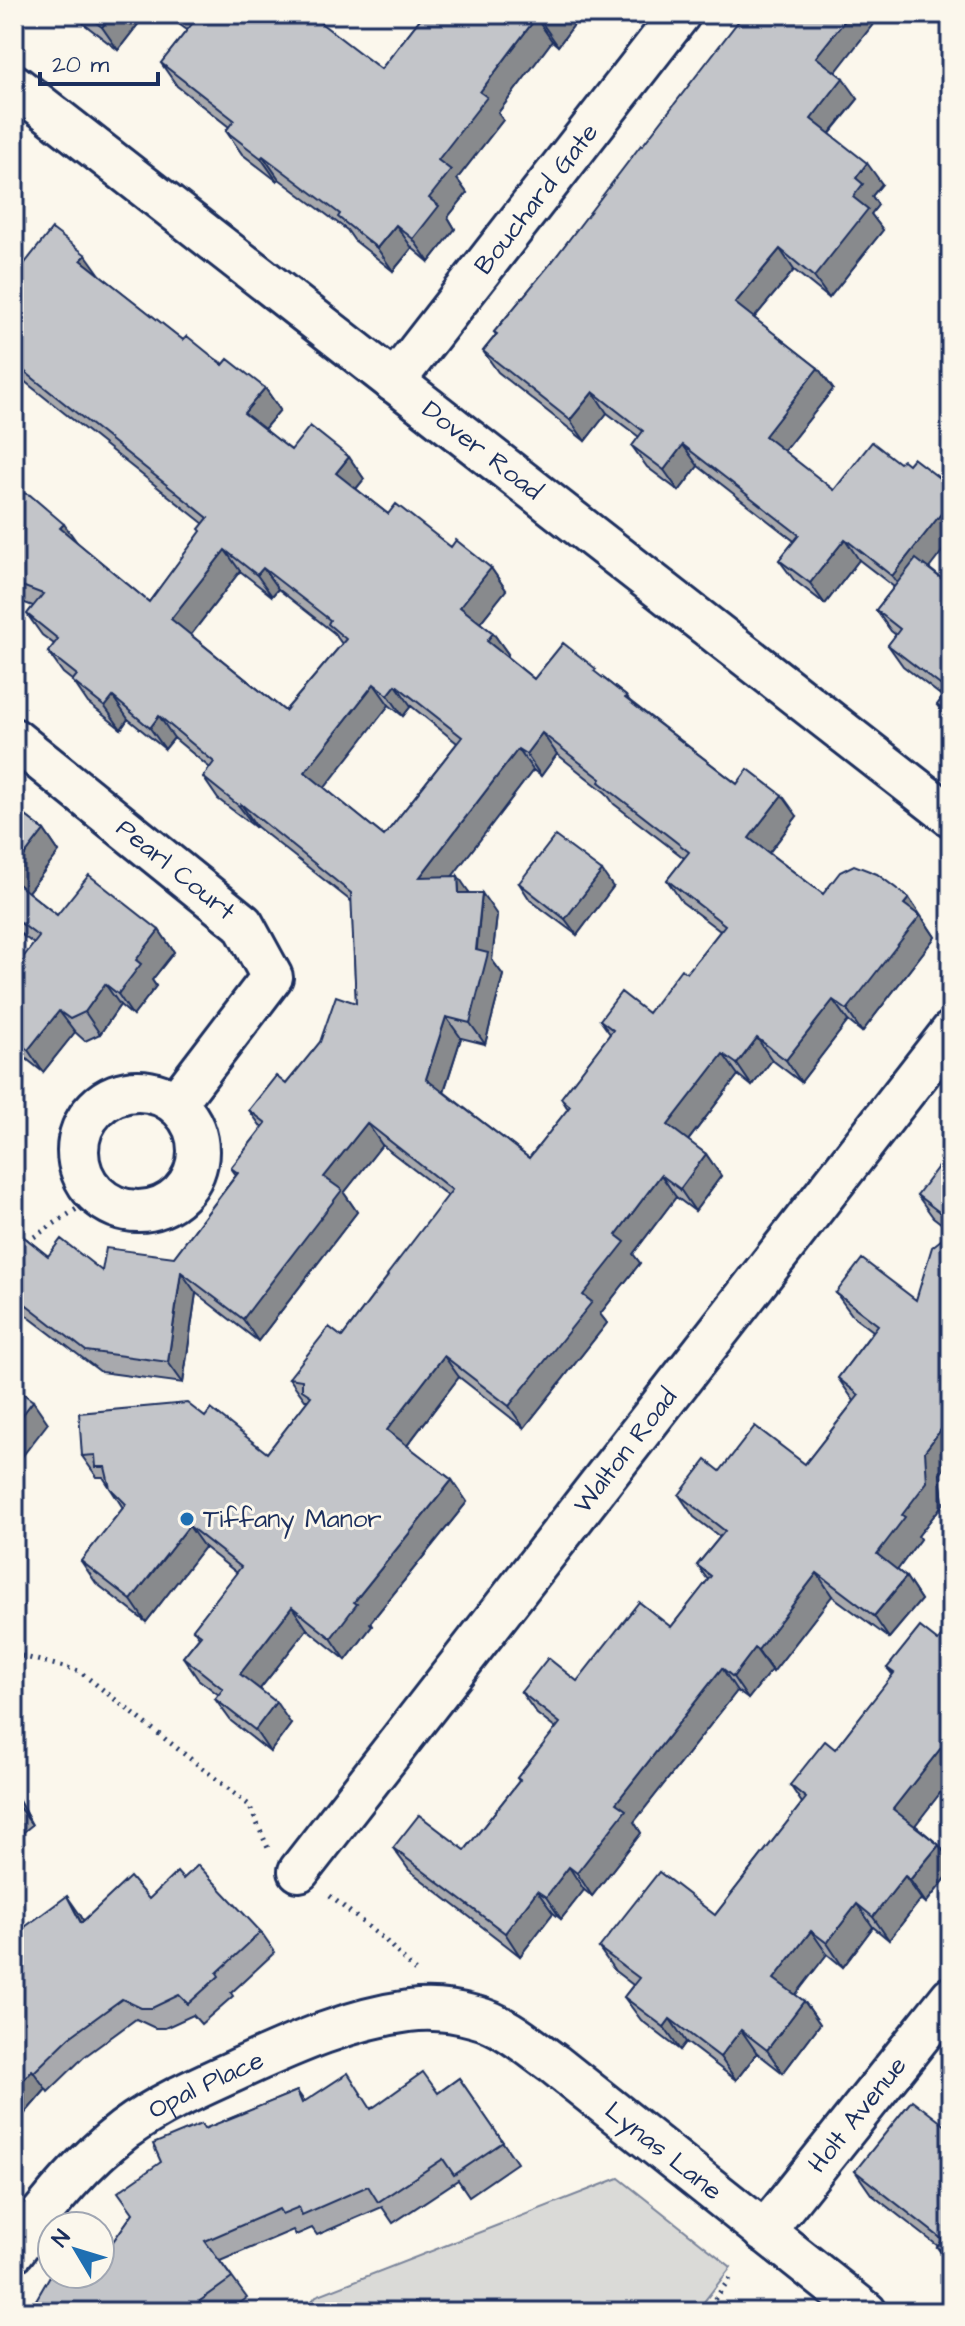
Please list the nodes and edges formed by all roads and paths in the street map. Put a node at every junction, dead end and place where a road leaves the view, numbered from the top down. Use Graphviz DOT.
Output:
graph roads {
  1 [pos="680,14"];
  2 [pos="14,85"];
  3 [pos="394,382"];
  4 [pos="14,739"];
  5 [pos="951,816"];
  6 [pos="951,1032"];
  7 [pos="176,1103"];
  8 [pos="98,1195"];
  9 [pos="14,1250"];
  10 [pos="14,1654"];
  11 [pos="299,1871"];
  12 [pos="951,1997"];
  13 [pos="449,2011"];
  14 [pos="764,2232"];
  15 [pos="14,2251"];
  16 [pos="731,2277"];
  17 [pos="705,2312"];
  18 [pos="866,2312"];
  1 -- 3 [label="street, Bouchard Gate"];
  2 -- 3 [label="street, Dover Road"];
  3 -- 5 [label="street, Dover Road"];
  4 -- 7 [label="street, Pearl Court"];
  6 -- 11 [label="street, Walton Road"];
  7 -- 8 [label="street"];
  7 -- 8 [label="street"];
  8 -- 9 [label="path"];
  10 -- 11 [label="path"];
  11 -- 13 [label="path"];
  12 -- 14 [label="street, Holt Avenue"];
  13 -- 14 [label="street, Lynas Lane"];
  13 -- 15 [label="street, Opal Place"];
  14 -- 18 [label="street, Lynas Lane"];
  16 -- 17 [label="path"];
}
